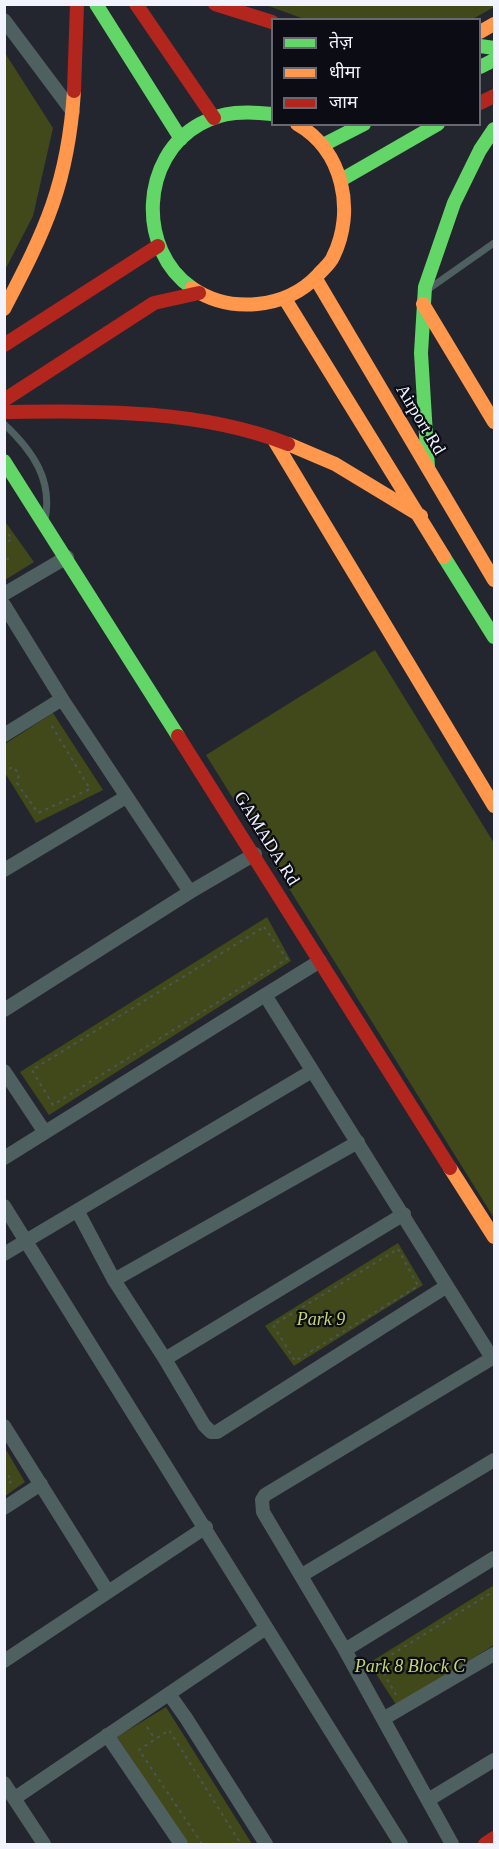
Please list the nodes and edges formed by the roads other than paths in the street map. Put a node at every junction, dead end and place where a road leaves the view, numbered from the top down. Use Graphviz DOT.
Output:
graph roads {
  1 [pos="77,4"];
  2 [pos="96,4"];
  3 [pos="136,4"];
  4 [pos="215,4"];
  5 [pos="234,8"];
  6 [pos="4,20"];
  7 [pos="271,21"];
  8 [pos="495,24"];
  9 [pos="481,31"];
  10 [pos="495,60"];
  11 [pos="481,67"];
  12 [pos="495,96"];
  13 [pos="481,103"];
  14 [pos="74,114"];
  15 [pos="271,114"];
  16 [pos="214,118"];
  17 [pos="299,126"];
  18 [pos="360,126"];
  19 [pos="435,126"];
  20 [pos="495,129"];
  21 [pos="181,139"];
  22 [pos="323,145"];
  23 [pos="341,180"];
  24 [pos="495,243"];
  25 [pos="158,246"];
  26 [pos="316,279"];
  27 [pos="199,293"];
  28 [pos="424,298"];
  29 [pos="285,299"];
  30 [pos="4,309"];
  31 [pos="4,345"];
  32 [pos="4,400"];
  33 [pos="4,412"];
  34 [pos="495,422"];
  35 [pos="4,424"];
  36 [pos="274,440"];
  37 [pos="4,461"];
  38 [pos="429,470"];
  39 [pos="421,516"];
  40 [pos="45,522"];
  41 [pos="67,557"];
  42 [pos="495,580"];
  43 [pos="4,594"];
  44 [pos="4,605"];
  45 [pos="495,637"];
  46 [pos="62,699"];
  47 [pos="4,735"];
  48 [pos="126,797"];
  49 [pos="495,807"];
  50 [pos="255,854"];
  51 [pos="4,870"];
  52 [pos="190,892"];
  53 [pos="320,961"];
  54 [pos="266,995"];
  55 [pos="4,1010"];
  56 [pos="4,1071"];
  57 [pos="312,1071"];
  58 [pos="44,1131"];
  59 [pos="358,1142"];
  60 [pos="4,1158"];
  61 [pos="4,1206"];
  62 [pos="78,1212"];
  63 [pos="404,1214"];
  64 [pos="495,1237"];
  65 [pos="28,1240"];
  66 [pos="4,1254"];
  67 [pos="114,1280"];
  68 [pos="447,1286"];
  69 [pos="493,1357"];
  70 [pos="165,1359"];
  71 [pos="4,1426"];
  72 [pos="495,1460"];
  73 [pos="41,1484"];
  74 [pos="4,1508"];
  75 [pos="206,1527"];
  76 [pos="495,1558"];
  77 [pos="302,1575"];
  78 [pos="108,1592"];
  79 [pos="266,1628"];
  80 [pos="345,1650"];
  81 [pos="495,1654"];
  82 [pos="4,1661"];
  83 [pos="169,1694"];
  84 [pos="383,1719"];
  85 [pos="107,1735"];
  86 [pos="495,1760"];
  87 [pos="4,1783"];
  88 [pos="15,1798"];
  89 [pos="428,1800"];
  90 [pos="495,1838"];
  91 [pos="397,1843"];
  92 [pos="44,1845"];
  93 [pos="181,1845"];
  94 [pos="266,1845"];
  95 [pos="452,1845"];
  96 [pos="484,1845"];
  1 -- 14 [label="main road"];
  2 -- 21 [label="main road"];
  3 -- 16 [label="main road"];
  4 -- 5 [label="main road"];
  5 -- 7 [label="main road"];
  6 -- 14 [label="street"];
  8 -- 9 [label="main road"];
  10 -- 11 [label="main road"];
  12 -- 13 [label="main road"];
  14 -- 30 [label="main road"];
  15 -- 16 [label="main road"];
  16 -- 21 [label="main road"];
  17 -- 22 [label="main road"];
  18 -- 22 [label="main road"];
  19 -- 23 [label="main road"];
  20 -- 28 [label="main road"];
  21 -- 25 [label="main road"];
  22 -- 23 [label="main road"];
  23 -- 26 [label="main road"];
  24 -- 28 [label="lane"];
  25 -- 27 [label="main road"];
  25 -- 31 [label="main road"];
  26 -- 29 [label="main road"];
  26 -- 38 [label="main road, Airport Rd"];
  27 -- 29 [label="main road"];
  27 -- 32 [label="main road"];
  28 -- 34 [label="main road"];
  28 -- 38 [label="main road"];
  29 -- 39 [label="main road"];
  33 -- 36 [label="main road"];
  35 -- 40 [label="lane"];
  36 -- 39 [label="main road"];
  36 -- 49 [label="main road"];
  37 -- 40 [label="main road, GAMADA Rd"];
  38 -- 42 [label="main road, Airport Rd"];
  39 -- 45 [label="main road"];
  40 -- 41 [label="main road, GAMADA Rd"];
  41 -- 43 [label="street"];
  41 -- 50 [label="main road, GAMADA Rd"];
  44 -- 46 [label="street"];
  46 -- 47 [label="street"];
  46 -- 48 [label="street"];
  48 -- 51 [label="street"];
  48 -- 52 [label="street"];
  50 -- 52 [label="street"];
  50 -- 53 [label="main road, GAMADA Rd"];
  52 -- 55 [label="street"];
  53 -- 54 [label="street"];
  53 -- 64 [label="main road, GAMADA Rd"];
  54 -- 57 [label="street"];
  54 -- 58 [label="street"];
  56 -- 58 [label="street"];
  57 -- 59 [label="street"];
  57 -- 62 [label="street"];
  58 -- 60 [label="street"];
  59 -- 63 [label="street"];
  59 -- 67 [label="street"];
  61 -- 65 [label="street"];
  62 -- 65 [label="street"];
  62 -- 67 [label="street"];
  63 -- 68 [label="street"];
  63 -- 70 [label="street"];
  65 -- 66 [label="street"];
  65 -- 75 [label="street"];
  67 -- 70 [label="street"];
  68 -- 69 [label="street"];
  68 -- 70 [label="street"];
  69 -- 77 [label="street"];
  71 -- 73 [label="street"];
  72 -- 77 [label="street"];
  73 -- 74 [label="street"];
  73 -- 78 [label="street"];
  75 -- 78 [label="street"];
  75 -- 79 [label="street"];
  76 -- 80 [label="street"];
  77 -- 80 [label="street"];
  78 -- 82 [label="street"];
  79 -- 83 [label="street"];
  79 -- 91 [label="street"];
  80 -- 84 [label="street"];
  81 -- 84 [label="street"];
  83 -- 85 [label="street"];
  83 -- 94 [label="street"];
  84 -- 89 [label="street"];
  85 -- 88 [label="street"];
  85 -- 93 [label="street"];
  86 -- 89 [label="street"];
  87 -- 88 [label="street"];
  88 -- 92 [label="street"];
  89 -- 95 [label="street"];
  90 -- 96 [label="main road"];
}
